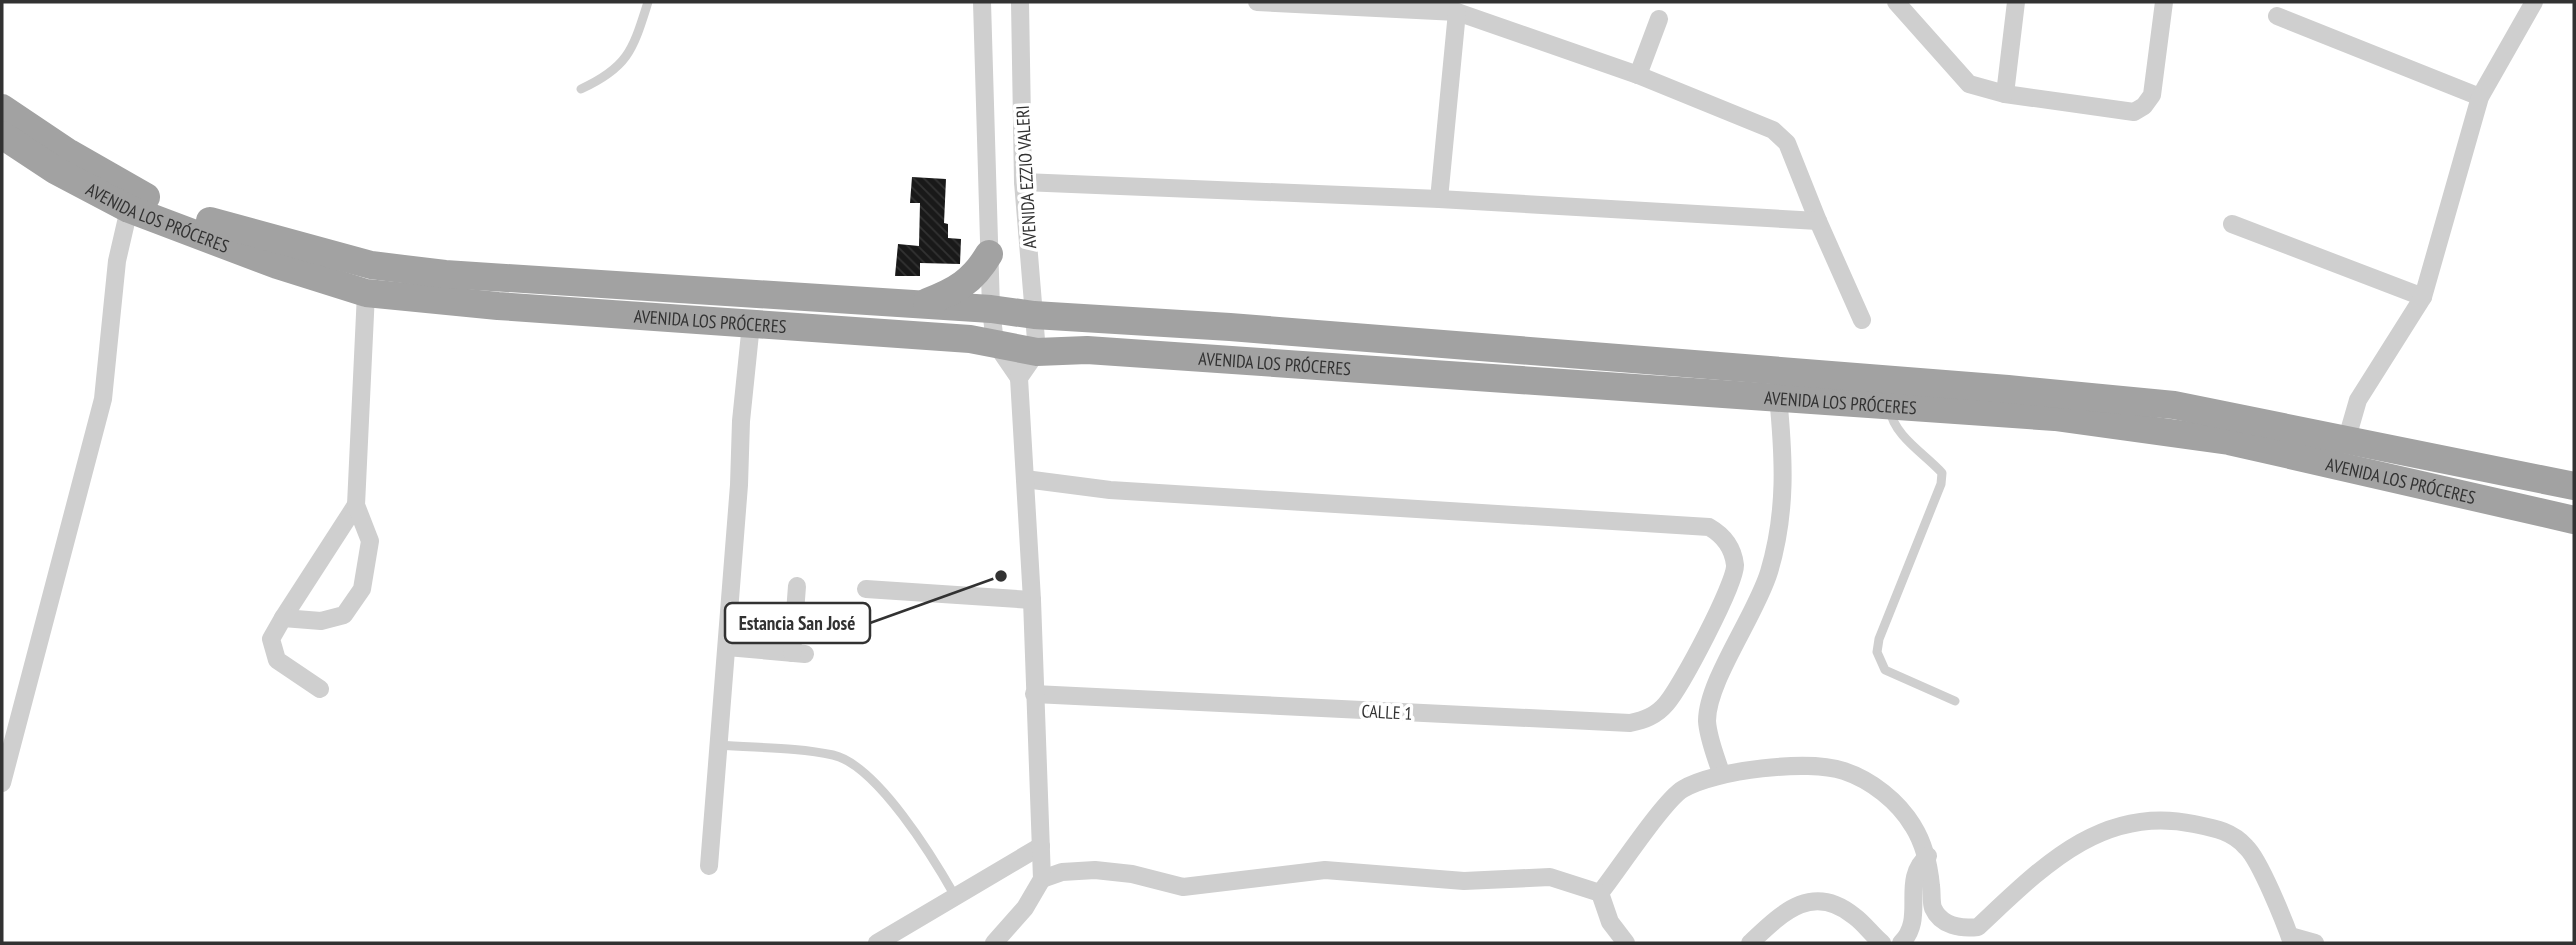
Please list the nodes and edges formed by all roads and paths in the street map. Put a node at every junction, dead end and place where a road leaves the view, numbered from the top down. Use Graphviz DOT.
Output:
graph roads {
  1 [pos="648,2"];
  2 [pos="982,2"];
  3 [pos="1020,2"];
  4 [pos="1257,2"];
  5 [pos="1896,2"];
  6 [pos="2016,2"];
  7 [pos="2164,2"];
  8 [pos="2534,2"];
  9 [pos="1457,12"];
  10 [pos="2277,16"];
  11 [pos="1659,19"];
  12 [pos="1638,75"];
  13 [pos="581,89"];
  14 [pos="2005,94"];
  15 [pos="2480,97"];
  16 [pos="2,108"];
  17 [pos="2,135"];
  18 [pos="1023,181"];
  19 [pos="1439,199"];
  20 [pos="129,209"];
  21 [pos="1818,222"];
  22 [pos="2232,224"];
  23 [pos="989,254"];
  24 [pos="366,293"];
  25 [pos="2423,297"];
  26 [pos="918,305"];
  27 [pos="991,309"];
  28 [pos="1034,315"];
  29 [pos="1862,320"];
  30 [pos="751,324"];
  31 [pos="995,343"];
  32 [pos="1037,352"];
  33 [pos="1019,378"];
  34 [pos="1778,396"];
  35 [pos="1889,404"];
  36 [pos="2347,438"];
  37 [pos="1025,479"];
  38 [pos="2574,486"];
  39 [pos="356,505"];
  40 [pos="2574,520"];
  41 [pos="797,586"];
  42 [pos="866,589"];
  43 [pos="1032,600"];
  44 [pos="283,618"];
  45 [pos="727,647"];
  46 [pos="320,689"];
  47 [pos="1034,694"];
  48 [pos="1955,701"];
  49 [pos="719,745"];
  50 [pos="1721,773"];
  51 [pos="2,783"];
  52 [pos="1041,846"];
  53 [pos="1927,856"];
  54 [pos="709,866"];
  55 [pos="1042,879"];
  56 [pos="1600,893"];
  57 [pos="956,896"];
  58 [pos="2291,940"];
  59 [pos="877,943"];
  60 [pos="994,943"];
  61 [pos="1626,943"];
  62 [pos="1750,943"];
  63 [pos="1882,943"];
  64 [pos="1901,943"];
  65 [pos="2315,943"];
  1 -- 13 [label="lane"];
  2 -- 23 [label="street"];
  3 -- 18 [label="street, AVENIDA EZZIO VALERI"];
  4 -- 9 [label="street"];
  5 -- 14 [label="street"];
  6 -- 14 [label="street"];
  7 -- 14 [label="street"];
  8 -- 15 [label="street"];
  9 -- 12 [label="street"];
  9 -- 19 [label="street"];
  10 -- 15 [label="street"];
  11 -- 12 [label="street"];
  12 -- 21 [label="street"];
  15 -- 25 [label="street"];
  16 -- 26 [label="highway, AVENIDA LOS PRÓCERES"];
  17 -- 20 [label="highway, AVENIDA LOS PRÓCERES"];
  18 -- 19 [label="street"];
  18 -- 28 [label="street, AVENIDA EZZIO VALERI"];
  19 -- 21 [label="street"];
  20 -- 24 [label="highway, AVENIDA LOS PRÓCERES"];
  20 -- 51 [label="street"];
  21 -- 29 [label="street"];
  22 -- 25 [label="street"];
  23 -- 26 [label="highway"];
  23 -- 27 [label="street"];
  24 -- 30 [label="highway, AVENIDA LOS PRÓCERES"];
  24 -- 39 [label="street"];
  25 -- 36 [label="street"];
  26 -- 27 [label="highway, AVENIDA LOS PRÓCERES"];
  27 -- 28 [label="highway, AVENIDA LOS PRÓCERES"];
  27 -- 31 [label="street"];
  28 -- 32 [label="street, AVENIDA EZZIO VALERI"];
  28 -- 36 [label="highway, AVENIDA LOS PRÓCERES"];
  30 -- 31 [label="highway, AVENIDA LOS PRÓCERES"];
  30 -- 45 [label="street"];
  31 -- 32 [label="highway, AVENIDA LOS PRÓCERES"];
  31 -- 33 [label="street"];
  32 -- 33 [label="street"];
  32 -- 34 [label="highway, AVENIDA LOS PRÓCERES"];
  33 -- 37 [label="street"];
  34 -- 35 [label="highway, AVENIDA LOS PRÓCERES"];
  34 -- 50 [label="street"];
  35 -- 40 [label="highway, AVENIDA LOS PRÓCERES"];
  35 -- 48 [label="lane"];
  36 -- 38 [label="highway, AVENIDA LOS PRÓCERES"];
  37 -- 43 [label="street"];
  37 -- 47 [label="street, CALLE 1"];
  39 -- 44 [label="street"];
  39 -- 44 [label="street"];
  41 -- 45 [label="street"];
  42 -- 43 [label="street"];
  43 -- 47 [label="street"];
  44 -- 46 [label="street"];
  45 -- 49 [label="street"];
  47 -- 52 [label="street"];
  49 -- 54 [label="street"];
  49 -- 57 [label="lane"];
  50 -- 53 [label="street"];
  50 -- 56 [label="street"];
  52 -- 55 [label="street"];
  52 -- 57 [label="street"];
  53 -- 58 [label="street"];
  53 -- 64 [label="street"];
  55 -- 56 [label="street"];
  55 -- 60 [label="street"];
  56 -- 61 [label="street"];
  57 -- 59 [label="street"];
  58 -- 65 [label="street"];
  62 -- 63 [label="street"];
}
